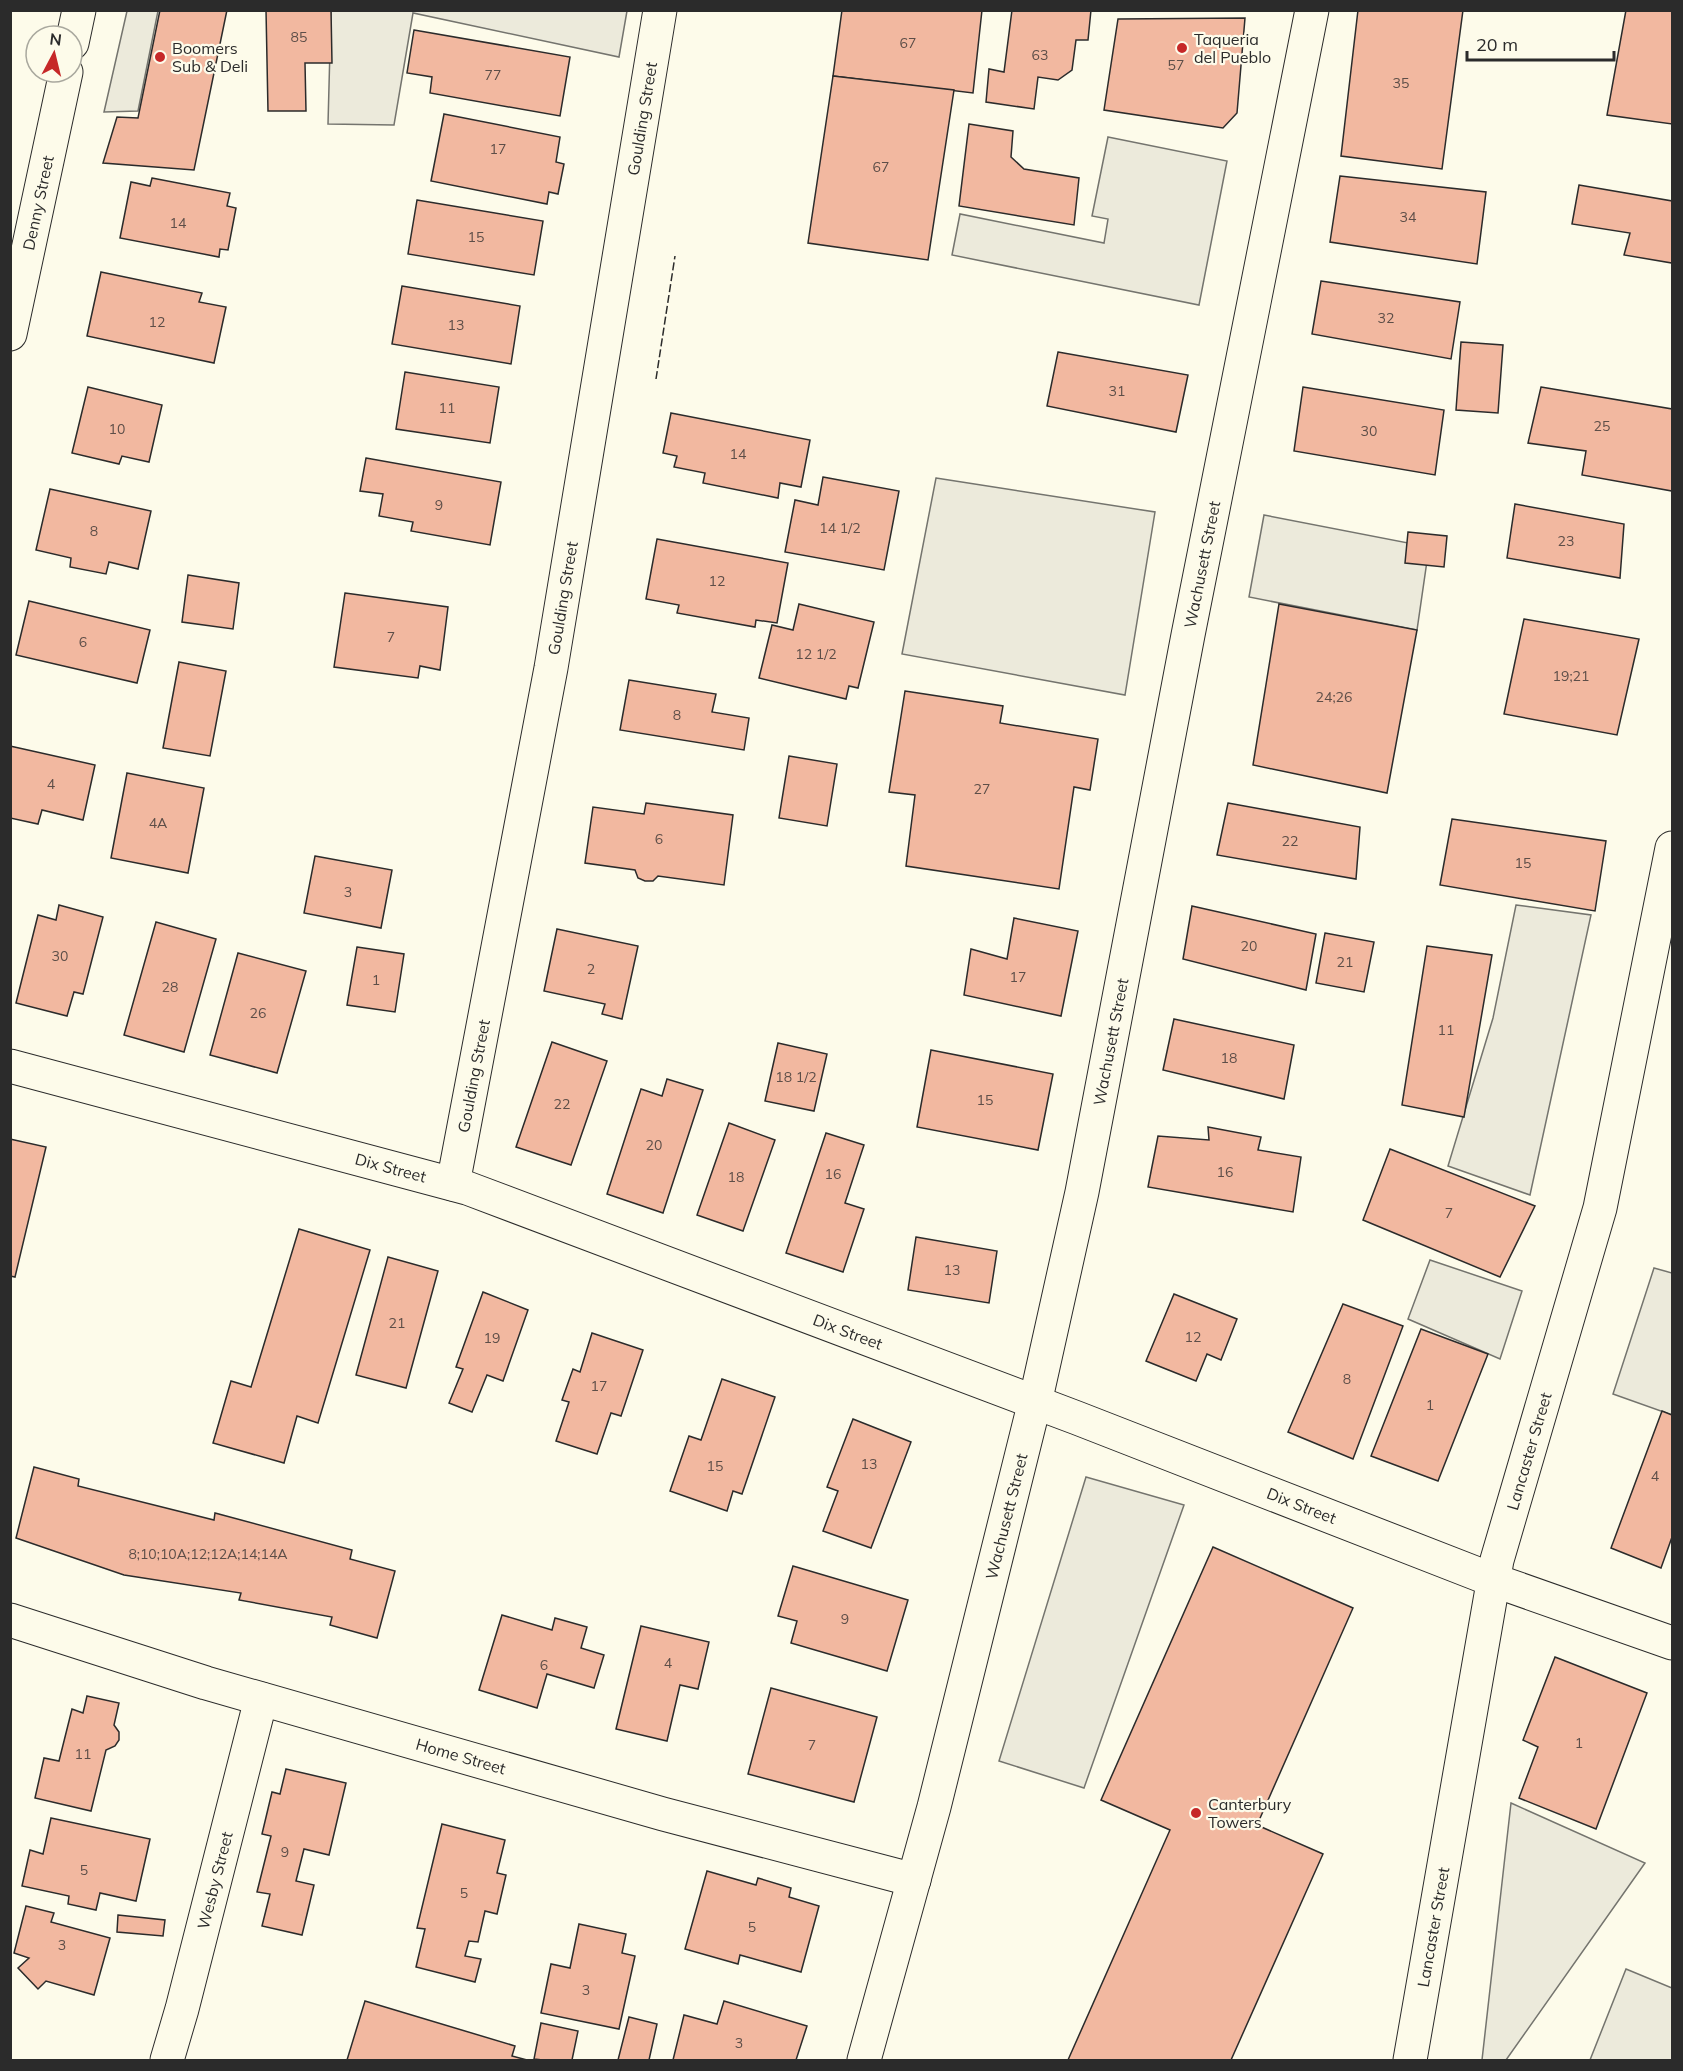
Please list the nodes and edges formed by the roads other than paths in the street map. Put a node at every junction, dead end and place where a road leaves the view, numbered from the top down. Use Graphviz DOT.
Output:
graph roads {
  1 [pos="660,10"];
  2 [pos="1312,10"];
  3 [pos="63,84"];
  4 [pos="10,334"];
  5 [pos="1672,848"];
  6 [pos="10,1066"];
  7 [pos="453,1184"];
  8 [pos="1034,1402"];
  9 [pos="1493,1580"];
  10 [pos="10,1620"];
  11 [pos="1672,1643"];
  12 [pos="261,1699"];
  13 [pos="914,1880"];
  14 [pos="167,2061"];
  15 [pos="864,2061"];
  16 [pos="1410,2061"];
  1 -- 7 [label="street, Goulding Street"];
  2 -- 8 [label="street, Wachusett Street"];
  3 -- 4 [label="street, Denny Street"];
  5 -- 9 [label="street, Lancaster Street"];
  6 -- 7 [label="street, Dix Street"];
  7 -- 8 [label="street, Dix Street"];
  8 -- 9 [label="street, Dix Street"];
  8 -- 13 [label="street, Wachusett Street"];
  9 -- 11 [label="street, Dix Street"];
  9 -- 16 [label="street, Lancaster Street"];
  10 -- 12 [label="street, Home Street"];
  12 -- 13 [label="street, Home Street"];
  12 -- 14 [label="street, Wesby Street"];
  13 -- 15 [label="street, Wachusett Street"];
}
